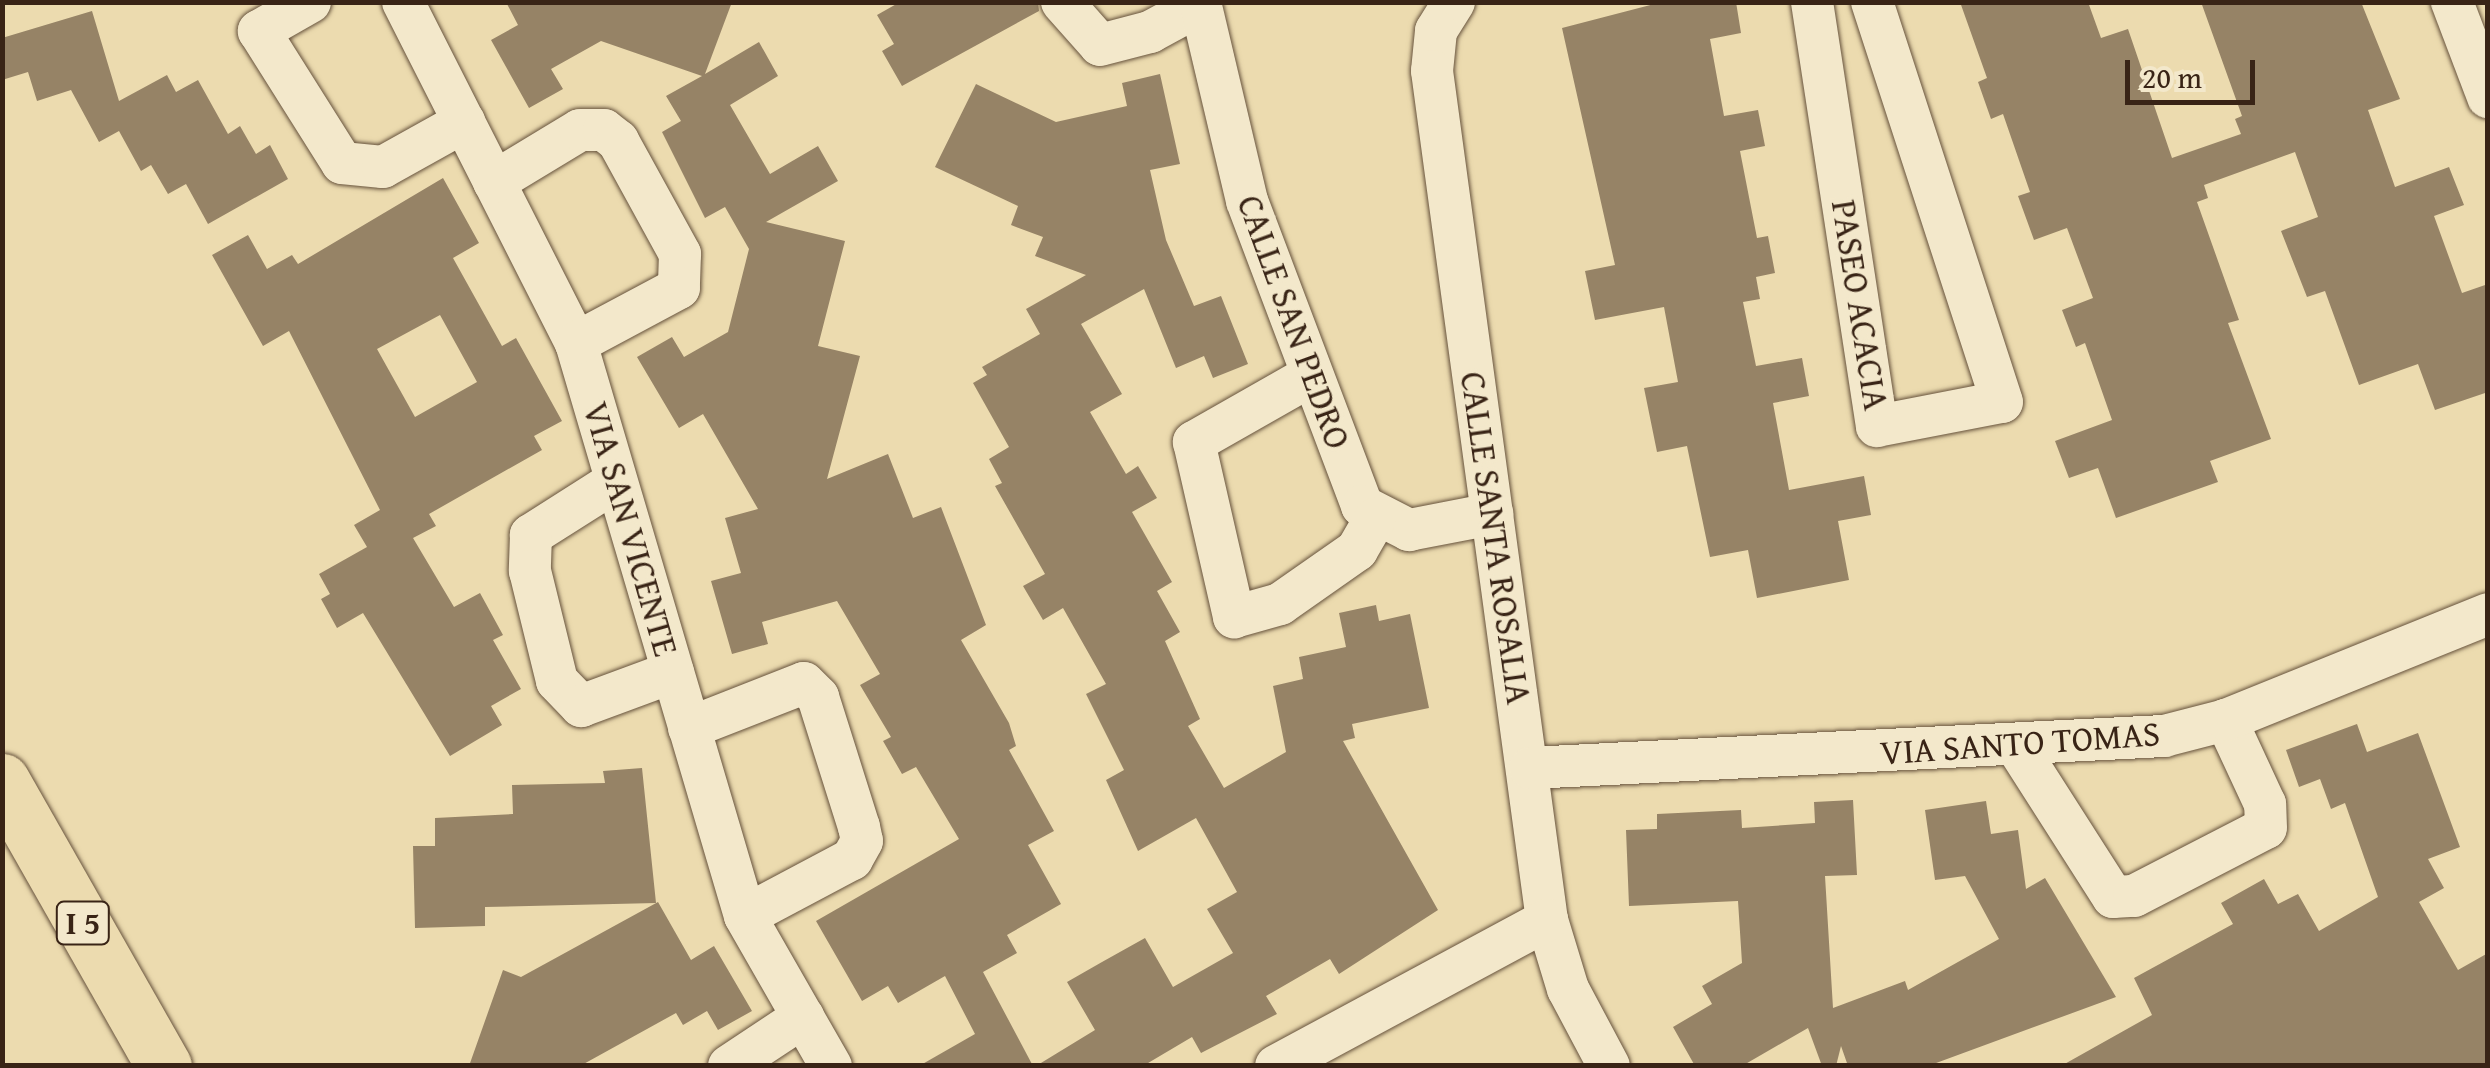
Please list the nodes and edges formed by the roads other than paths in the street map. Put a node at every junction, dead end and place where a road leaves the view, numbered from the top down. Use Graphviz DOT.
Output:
graph roads {
  1 [pos="310,2"];
  2 [pos="403,2"];
  3 [pos="1062,2"];
  4 [pos="1454,2"];
  5 [pos="1812,2"];
  6 [pos="1872,2"];
  7 [pos="2452,2"];
  8 [pos="1200,4"];
  9 [pos="2488,98"];
  10 [pos="464,122"];
  11 [pos="494,182"];
  12 [pos="576,342"];
  13 [pos="1312,375"];
  14 [pos="616,481"];
  15 [pos="1492,514"];
  16 [pos="1375,519"];
  17 [pos="2488,614"];
  18 [pos="673,672"];
  19 [pos="2226,720"];
  20 [pos="690,728"];
  21 [pos="2017,747"];
  22 [pos="1530,768"];
  23 [pos="2,781"];
  24 [pos="745,916"];
  25 [pos="1546,920"];
  26 [pos="804,1016"];
  27 [pos="164,1066"];
  28 [pos="729,1066"];
  29 [pos="831,1066"];
  30 [pos="1276,1066"];
  31 [pos="1609,1066"];
  1 -- 10 [label="street"];
  2 -- 10 [label="street, VIA SAN VICENTE"];
  3 -- 8 [label="street"];
  4 -- 15 [label="street, CALLE SANTA ROSALIA"];
  5 -- 6 [label="street, PASEO ACACIA"];
  7 -- 9 [label="street"];
  8 -- 13 [label="street, CALLE SAN PEDRO"];
  10 -- 11 [label="street, VIA SAN VICENTE"];
  11 -- 12 [label="street, VIA SAN VICENTE"];
  11 -- 12 [label="street"];
  12 -- 14 [label="street, VIA SAN VICENTE"];
  13 -- 16 [label="street, CALLE SAN PEDRO"];
  13 -- 16 [label="street"];
  14 -- 18 [label="street, VIA SAN VICENTE"];
  14 -- 18 [label="street"];
  15 -- 16 [label="street"];
  15 -- 22 [label="street, CALLE SANTA ROSALIA"];
  17 -- 19 [label="street, VIA SANTO TOMAS"];
  18 -- 20 [label="street, VIA SAN VICENTE"];
  19 -- 21 [label="street, VIA SANTO TOMAS"];
  19 -- 21 [label="street"];
  20 -- 24 [label="street, VIA SAN VICENTE"];
  20 -- 24 [label="street"];
  21 -- 22 [label="street, VIA SANTO TOMAS"];
  22 -- 25 [label="street, CALLE SANTA ROSALIA"];
  23 -- 27 [label="highway, I 5"];
  24 -- 26 [label="street, VIA SAN VICENTE"];
  25 -- 30 [label="street"];
  25 -- 31 [label="street, CALLE SANTA ROSALIA"];
  26 -- 28 [label="street"];
  26 -- 29 [label="street, VIA SAN VICENTE"];
}
